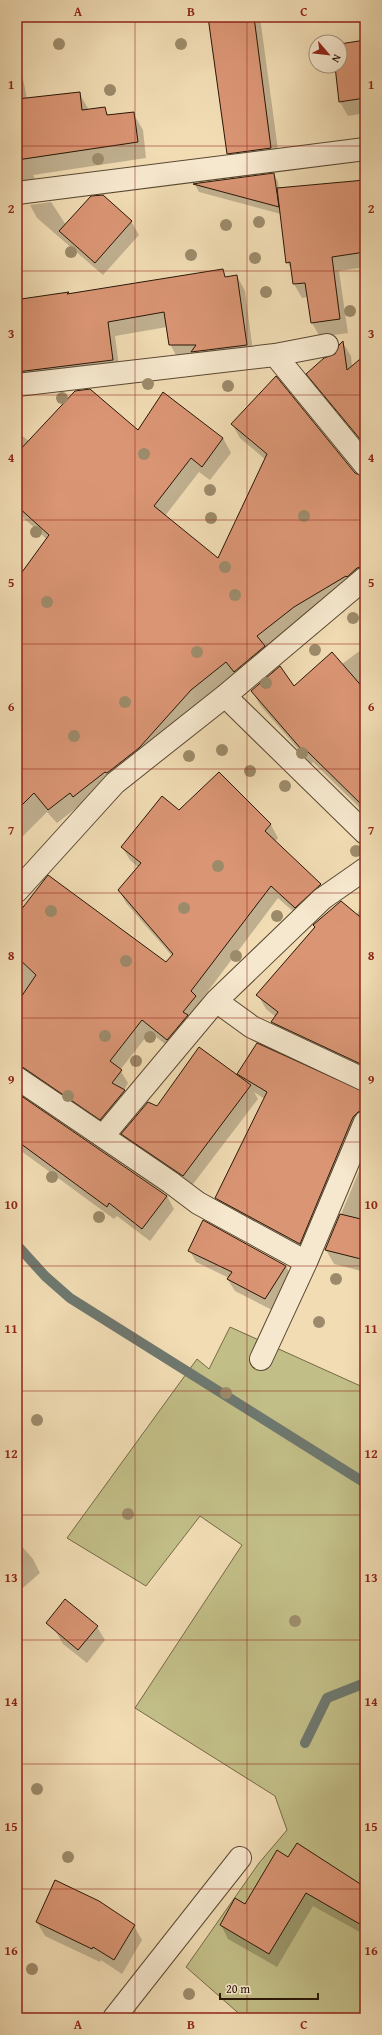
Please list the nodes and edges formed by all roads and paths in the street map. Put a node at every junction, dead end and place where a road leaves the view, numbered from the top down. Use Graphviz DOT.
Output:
graph roads {
  1 [pos="365,149"];
  2 [pos="17,193"];
  3 [pos="327,345"];
  4 [pos="275,355"];
  5 [pos="17,385"];
  6 [pos="365,465"];
  7 [pos="365,578"];
  8 [pos="225,696"];
  9 [pos="365,833"];
  10 [pos="365,869"];
  11 [pos="17,891"];
  12 [pos="216,1001"];
  13 [pos="17,1078"];
  14 [pos="365,1080"];
  15 [pos="365,1122"];
  16 [pos="103,1136"];
  17 [pos="306,1262"];
  18 [pos="261,1358"];
  19 [pos="240,1858"];
  20 [pos="114,2018"];
  1 -- 2 [label="street"];
  3 -- 4 [label="street"];
  4 -- 5 [label="street"];
  4 -- 6 [label="street"];
  7 -- 8 [label="street"];
  8 -- 9 [label="street"];
  8 -- 11 [label="street"];
  10 -- 12 [label="street"];
  12 -- 14 [label="street"];
  12 -- 16 [label="street"];
  13 -- 16 [label="street"];
  15 -- 17 [label="street"];
  16 -- 17 [label="street"];
  17 -- 18 [label="street"];
  19 -- 20 [label="street"];
}
